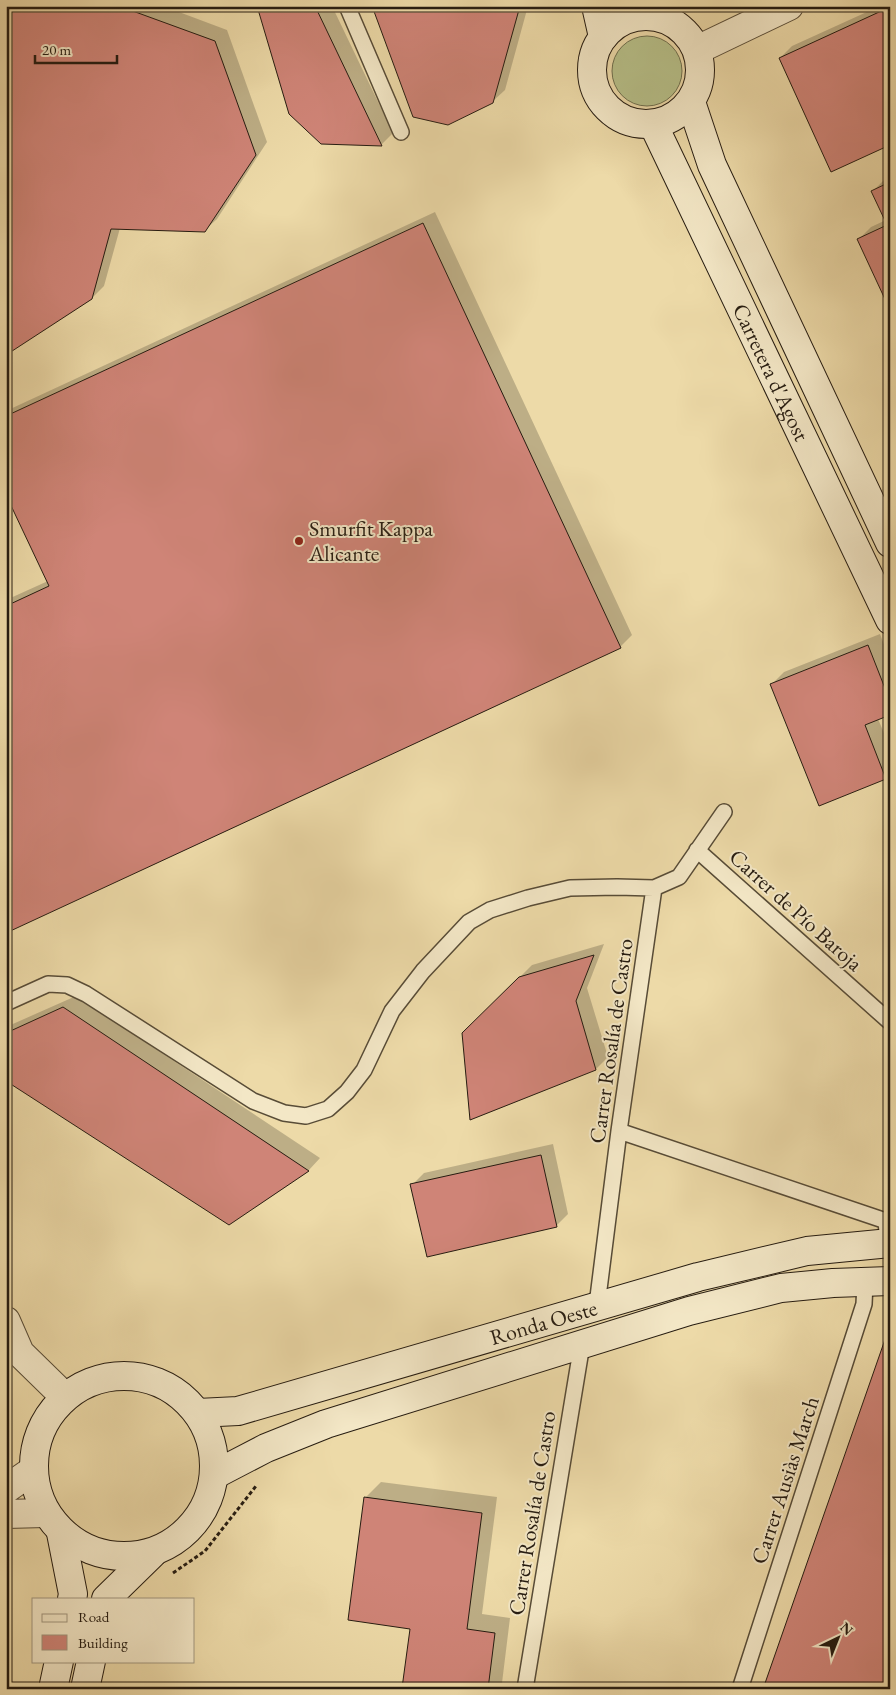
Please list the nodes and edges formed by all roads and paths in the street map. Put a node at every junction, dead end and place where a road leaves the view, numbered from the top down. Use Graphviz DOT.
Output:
graph roads {
  1 [pos="347,6"];
  2 [pos="596,6"];
  3 [pos="790,6"];
  4 [pos="648,11"];
  5 [pos="603,37"];
  6 [pos="697,50"];
  7 [pos="691,102"];
  8 [pos="653,124"];
  9 [pos="400,132"];
  10 [pos="890,543"];
  11 [pos="890,620"];
  12 [pos="724,812"];
  13 [pos="697,850"];
  14 [pos="654,888"];
  15 [pos="6,1003"];
  16 [pos="890,1022"];
  17 [pos="619,1130"];
  18 [pos="889,1243"];
  19 [pos="877,1282"];
  20 [pos="597,1305"];
  21 [pos="6,1321"];
  22 [pos="582,1344"];
  23 [pos="65,1397"];
  24 [pos="198,1413"];
  25 [pos="32,1471"];
  26 [pos="216,1474"];
  27 [pos="261,1482"];
  28 [pos="6,1489"];
  29 [pos="6,1514"];
  30 [pos="53,1523"];
  31 [pos="152,1554"];
  32 [pos="168,1577"];
  33 [pos="72,1598"];
  34 [pos="107,1598"];
  35 [pos="59,1662"];
  36 [pos="91,1662"];
  37 [pos="53,1689"];
  38 [pos="85,1689"];
  39 [pos="525,1689"];
  40 [pos="740,1689"];
  1 -- 9 [label="lane"];
  2 -- 5 [label="main road"];
  3 -- 6 [label="main road"];
  4 -- 5 [label="main road"];
  4 -- 6 [label="main road"];
  5 -- 8 [label="main road"];
  6 -- 7 [label="main road"];
  7 -- 8 [label="main road"];
  7 -- 10 [label="main road, Carretera d'Agost"];
  8 -- 11 [label="main road, Carretera d'Agost"];
  12 -- 13 [label="lane"];
  13 -- 14 [label="lane"];
  13 -- 16 [label="lane, Carrer de Pío Baroja"];
  14 -- 15 [label="lane"];
  14 -- 17 [label="lane, Carrer Rosalía de Castro"];
  17 -- 18 [label="lane"];
  17 -- 20 [label="lane, Carrer Rosalía de Castro"];
  18 -- 20 [label="main road, Ronda Oeste"];
  19 -- 22 [label="main road, Ronda Oeste"];
  19 -- 40 [label="lane, Carrer Ausiàs March"];
  20 -- 24 [label="main road, Ronda Oeste"];
  21 -- 23 [label="main road"];
  22 -- 26 [label="main road, Ronda Oeste"];
  22 -- 39 [label="lane, Carrer Rosalía de Castro"];
  23 -- 24 [label="main road"];
  23 -- 25 [label="main road"];
  24 -- 26 [label="main road"];
  25 -- 28 [label="main road"];
  25 -- 30 [label="main road"];
  26 -- 31 [label="main road"];
  27 -- 32 [label="path"];
  29 -- 30 [label="main road"];
  30 -- 31 [label="main road"];
  30 -- 33 [label="main road"];
  31 -- 34 [label="main road"];
  35 -- 37 [label="main road"];
  36 -- 38 [label="main road"];
}
